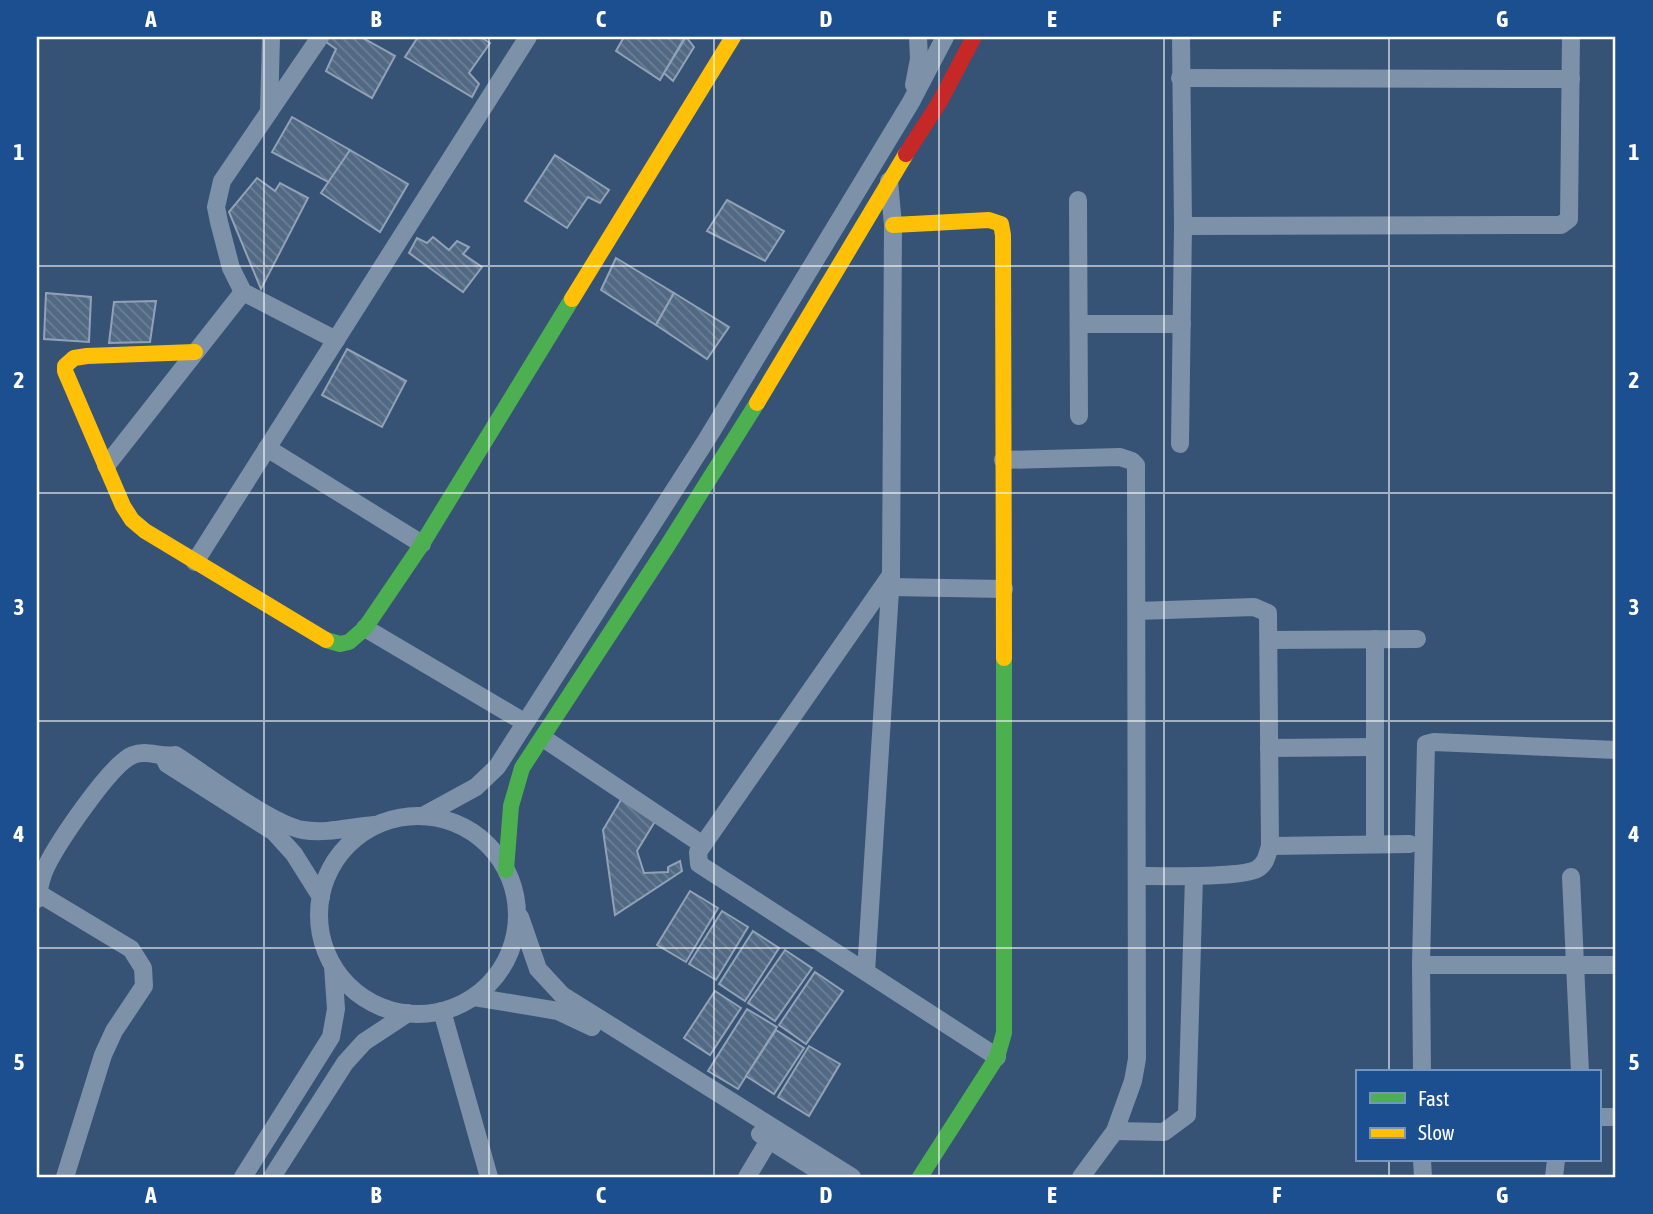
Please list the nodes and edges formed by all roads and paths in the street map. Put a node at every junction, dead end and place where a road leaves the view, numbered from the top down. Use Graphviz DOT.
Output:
graph roads {
  1 [pos="271,37"];
  2 [pos="320,37"];
  3 [pos="528,37"];
  4 [pos="733,37"];
  5 [pos="918,37"];
  6 [pos="945,37"];
  7 [pos="974,37"];
  8 [pos="1181,37"];
  9 [pos="1571,37"];
  10 [pos="1180,78"];
  11 [pos="1571,79"];
  12 [pos="914,97"];
  13 [pos="939,103"];
  14 [pos="269,112"];
  15 [pos="889,181"];
  16 [pos="1079,200"];
  17 [pos="893,225"];
  18 [pos="1183,226"];
  19 [pos="243,292"];
  20 [pos="1079,324"];
  21 [pos="1182,324"];
  22 [pos="336,340"];
  23 [pos="195,352"];
  24 [pos="1079,416"];
  25 [pos="1180,444"];
  26 [pos="267,448"];
  27 [pos="1003,460"];
  28 [pos="106,466"];
  29 [pos="422,544"];
  30 [pos="195,562"];
  31 [pos="890,581"];
  32 [pos="1004,589"];
  33 [pos="1137,611"];
  34 [pos="365,628"];
  35 [pos="1375,639"];
  36 [pos="1418,639"];
  37 [pos="1269,640"];
  38 [pos="524,722"];
  39 [pos="542,738"];
  40 [pos="1375,747"];
  41 [pos="1269,748"];
  42 [pos="1616,750"];
  43 [pos="164,757"];
  44 [pos="423,816"];
  45 [pos="377,825"];
  46 [pos="1376,844"];
  47 [pos="1410,844"];
  48 [pos="703,845"];
  49 [pos="1270,846"];
  50 [pos="506,870"];
  51 [pos="1137,876"];
  52 [pos="1194,876"];
  53 [pos="1571,877"];
  54 [pos="37,896"];
  55 [pos="321,897"];
  56 [pos="517,910"];
  57 [pos="1421,965"];
  58 [pos="1575,965"];
  59 [pos="1616,965"];
  60 [pos="334,966"];
  61 [pos="866,971"];
  62 [pos="474,997"];
  63 [pos="442,1011"];
  64 [pos="408,1013"];
  65 [pos="998,1057"];
  66 [pos="1422,1070"];
  67 [pos="1580,1070"];
  68 [pos="1115,1131"];
  69 [pos="772,1135"];
  70 [pos="65,1177"];
  71 [pos="243,1177"];
  72 [pos="272,1177"];
  73 [pos="489,1177"];
  74 [pos="747,1177"];
  75 [pos="828,1177"];
  76 [pos="852,1177"];
  77 [pos="920,1177"];
  78 [pos="1081,1177"];
  1 -- 14 [label="street"];
  2 -- 14 [label="street"];
  3 -- 22 [label="street"];
  4 -- 29 [label="street"];
  5 -- 12 [label="street"];
  6 -- 12 [label="street"];
  7 -- 13 [label="street"];
  8 -- 10 [label="street"];
  9 -- 11 [label="street"];
  10 -- 11 [label="street"];
  10 -- 18 [label="street"];
  11 -- 18 [label="street"];
  12 -- 13 [label="street"];
  12 -- 38 [label="street"];
  13 -- 15 [label="street"];
  14 -- 19 [label="street"];
  15 -- 17 [label="street"];
  15 -- 39 [label="street"];
  16 -- 20 [label="street"];
  17 -- 27 [label="street"];
  17 -- 31 [label="street"];
  18 -- 21 [label="street"];
  19 -- 22 [label="street"];
  19 -- 23 [label="street"];
  20 -- 21 [label="street"];
  20 -- 24 [label="street"];
  21 -- 25 [label="street"];
  22 -- 26 [label="street"];
  23 -- 28 [label="street"];
  23 -- 28 [label="street"];
  26 -- 29 [label="street"];
  26 -- 30 [label="street"];
  27 -- 32 [label="street"];
  27 -- 33 [label="street"];
  28 -- 30 [label="street"];
  29 -- 34 [label="street"];
  30 -- 34 [label="street"];
  31 -- 32 [label="street"];
  31 -- 48 [label="street"];
  31 -- 61 [label="street"];
  32 -- 65 [label="street"];
  33 -- 37 [label="street"];
  33 -- 51 [label="street"];
  34 -- 38 [label="street"];
  35 -- 36 [label="street"];
  35 -- 37 [label="street"];
  35 -- 40 [label="street"];
  37 -- 41 [label="street"];
  38 -- 44 [label="street"];
  39 -- 48 [label="street"];
  39 -- 50 [label="street"];
  40 -- 41 [label="street"];
  40 -- 46 [label="street"];
  41 -- 49 [label="street"];
  42 -- 57 [label="street"];
  43 -- 45 [label="street"];
  43 -- 54 [label="street"];
  43 -- 55 [label="street"];
  44 -- 45 [label="street"];
  44 -- 50 [label="street"];
  45 -- 55 [label="street"];
  46 -- 47 [label="street"];
  46 -- 49 [label="street"];
  48 -- 61 [label="street"];
  49 -- 52 [label="street"];
  50 -- 56 [label="street"];
  51 -- 52 [label="street"];
  51 -- 68 [label="street"];
  52 -- 68 [label="street"];
  53 -- 58 [label="street"];
  54 -- 70 [label="street"];
  55 -- 60 [label="street"];
  56 -- 62 [label="street"];
  56 -- 69 [label="street"];
  57 -- 58 [label="street"];
  57 -- 66 [label="street"];
  58 -- 59 [label="street"];
  58 -- 67 [label="street"];
  60 -- 64 [label="street"];
  60 -- 71 [label="street"];
  61 -- 65 [label="street"];
  62 -- 63 [label="street"];
  62 -- 69 [label="street"];
  63 -- 64 [label="street"];
  63 -- 73 [label="street"];
  64 -- 72 [label="street"];
  65 -- 77 [label="street"];
  68 -- 78 [label="street"];
  69 -- 74 [label="street"];
  69 -- 75 [label="street"];
  69 -- 76 [label="street"];
}
